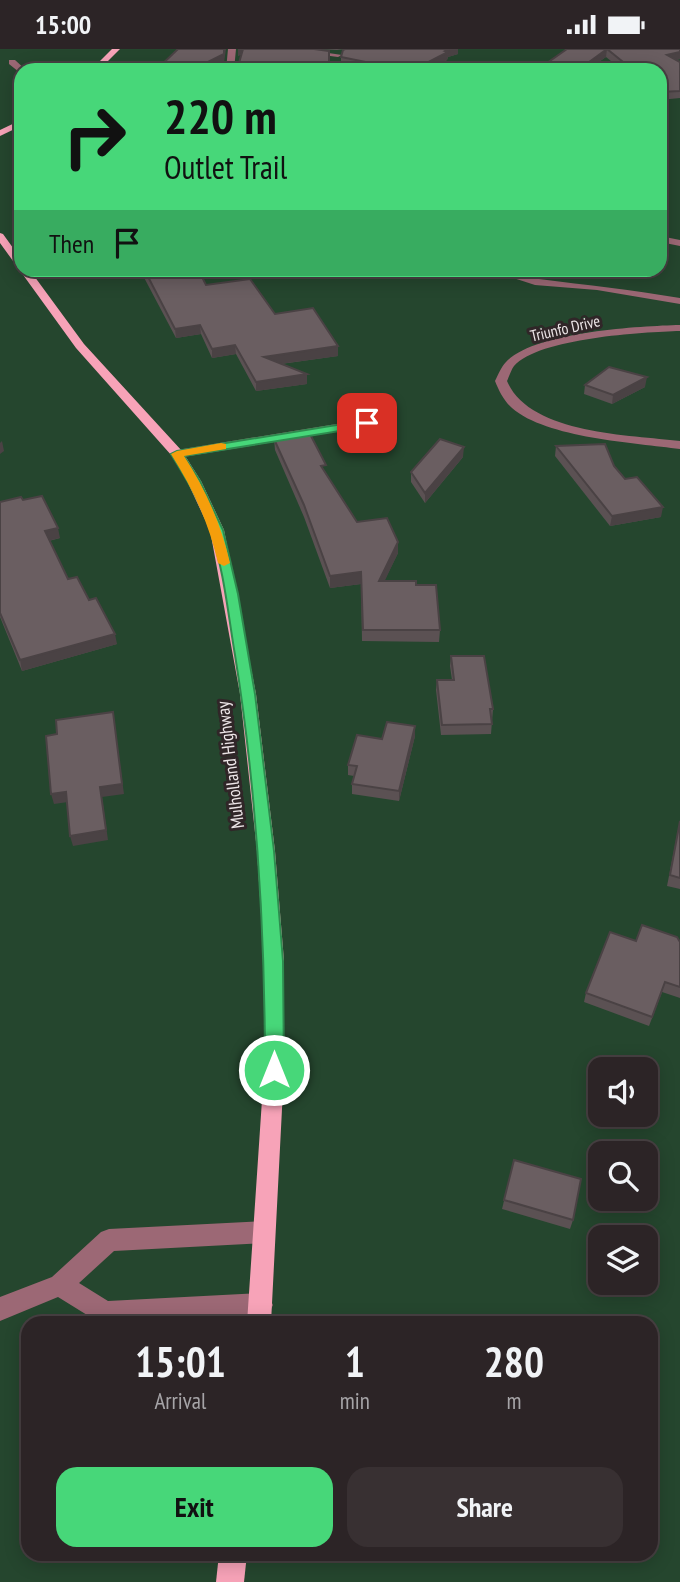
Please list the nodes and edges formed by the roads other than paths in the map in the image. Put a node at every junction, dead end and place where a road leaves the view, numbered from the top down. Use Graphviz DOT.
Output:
graph roads {
  1 [pos="116,49"];
  2 [pos="279,49"];
  3 [pos="102,63"];
  4 [pos="335,63"];
  5 [pos="0,236"];
  6 [pos="14,256"];
  7 [pos="29,277"];
  8 [pos="519,277"];
  9 [pos="680,301"];
  10 [pos="680,328"];
  11 [pos="367,423"];
  12 [pos="680,446"];
  13 [pos="177,454"];
  14 [pos="264,1232"];
  15 [pos="60,1285"];
  16 [pos="0,1309"];
  17 [pos="260,1314"];
  18 [pos="232,1561"];
  19 [pos="230,1582"];
  1 -- 3 [label="main road"];
  2 -- 4 [label="street"];
  5 -- 6 [label="main road, Mulholland Highway"];
  7 -- 13 [label="main road, Mulholland Highway"];
  8 -- 9 [label="street, Triunfo Drive"];
  10 -- 12 [label="street, Triunfo Drive"];
  11 -- 13 [label="street"];
  13 -- 14 [label="main road, Mulholland Highway"];
  14 -- 15 [label="street"];
  14 -- 17 [label="main road, Mulholland Highway"];
  15 -- 16 [label="street"];
  15 -- 17 [label="street"];
  18 -- 19 [label="main road"];
}
